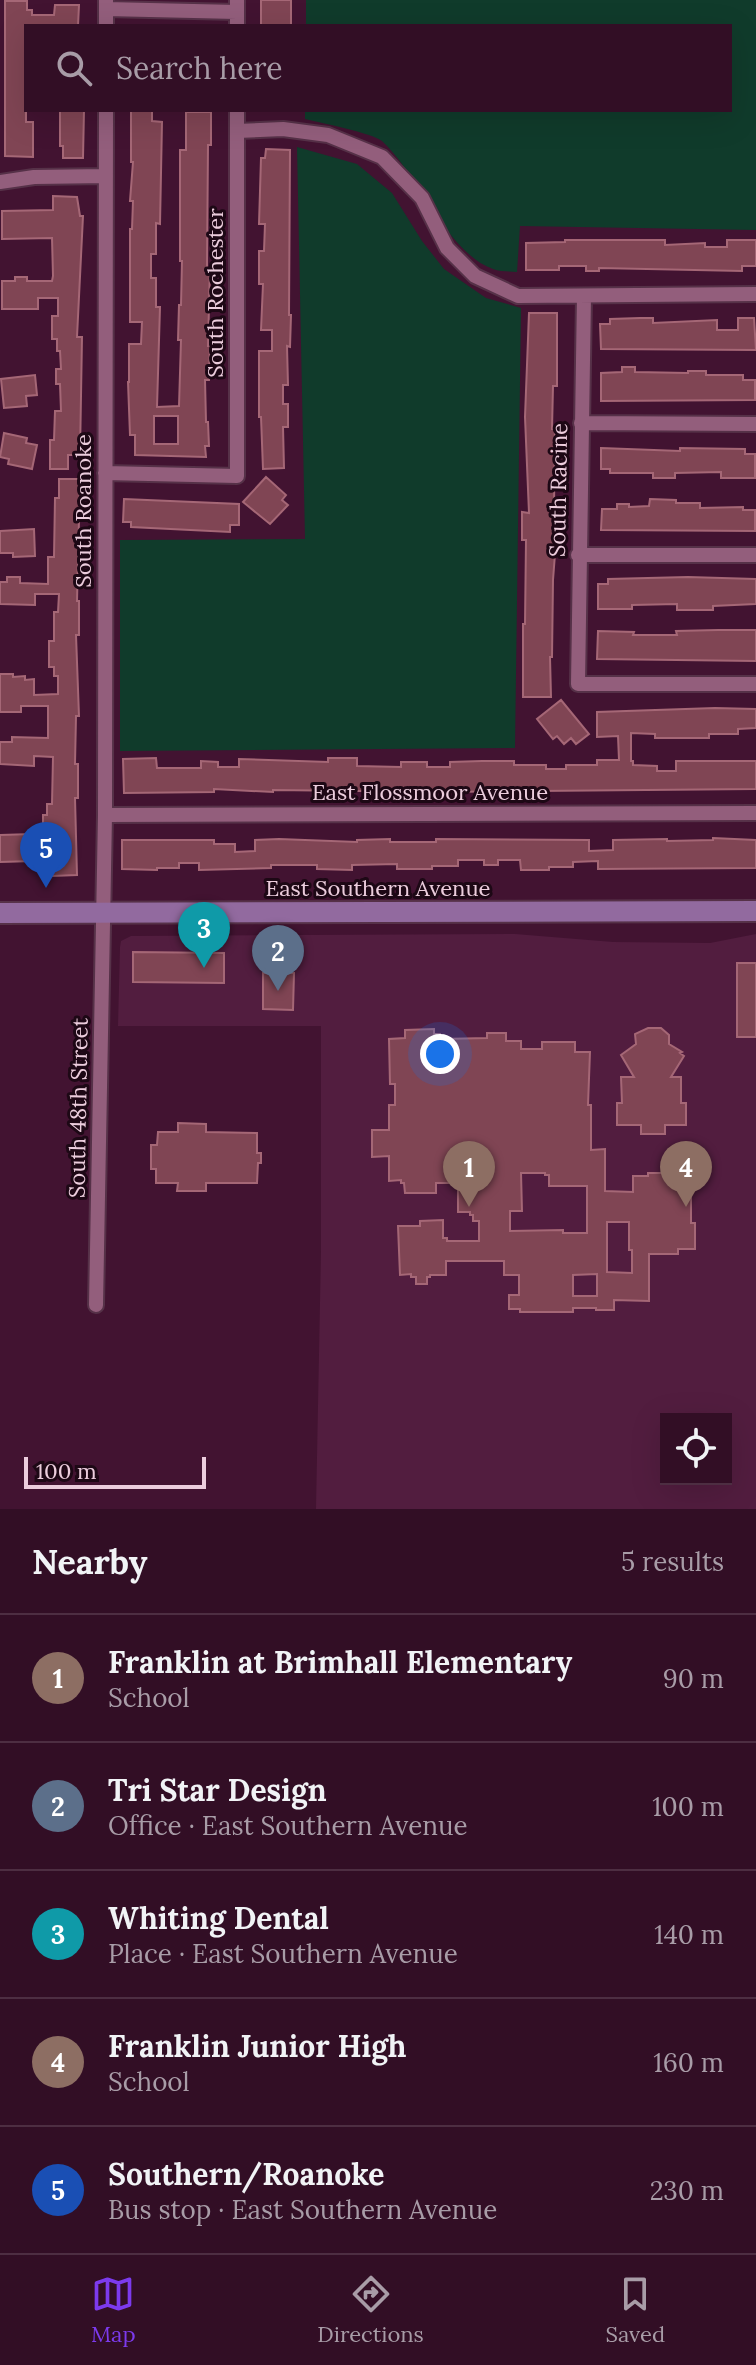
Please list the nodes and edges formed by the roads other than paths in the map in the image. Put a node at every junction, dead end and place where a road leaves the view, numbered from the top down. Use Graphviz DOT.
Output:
graph roads {
  1 [pos="106,5"];
  2 [pos="237,13"];
  3 [pos="106,112"];
  4 [pos="237,112"];
  5 [pos="237,131"];
  6 [pos="106,176"];
  7 [pos="0,182"];
  8 [pos="756,294"];
  9 [pos="584,296"];
  10 [pos="581,423"];
  11 [pos="756,424"];
  12 [pos="105,473"];
  13 [pos="578,555"];
  14 [pos="756,555"];
  15 [pos="756,684"];
  16 [pos="756,813"];
  17 [pos="105,815"];
  18 [pos="756,911"];
  19 [pos="103,912"];
  20 [pos="0,913"];
  21 [pos="96,1305"];
  1 -- 2 [label="street"];
  3 -- 6 [label="street, South Roanoke"];
  4 -- 5 [label="street, South Rochester"];
  5 -- 9 [label="street"];
  5 -- 12 [label="street, South Rochester"];
  6 -- 7 [label="street"];
  6 -- 12 [label="street, South Roanoke"];
  8 -- 9 [label="street"];
  9 -- 10 [label="street, South Racine"];
  10 -- 11 [label="street"];
  10 -- 13 [label="street, South Racine"];
  12 -- 17 [label="street, South Roanoke"];
  13 -- 14 [label="street"];
  13 -- 15 [label="street, South Racine"];
  16 -- 17 [label="street, East Flossmoor Avenue"];
  17 -- 19 [label="street, South Roanoke"];
  18 -- 19 [label="main road, East Southern Avenue"];
  19 -- 20 [label="main road, East Southern Avenue"];
  19 -- 21 [label="street, South 48th Street"];
}
